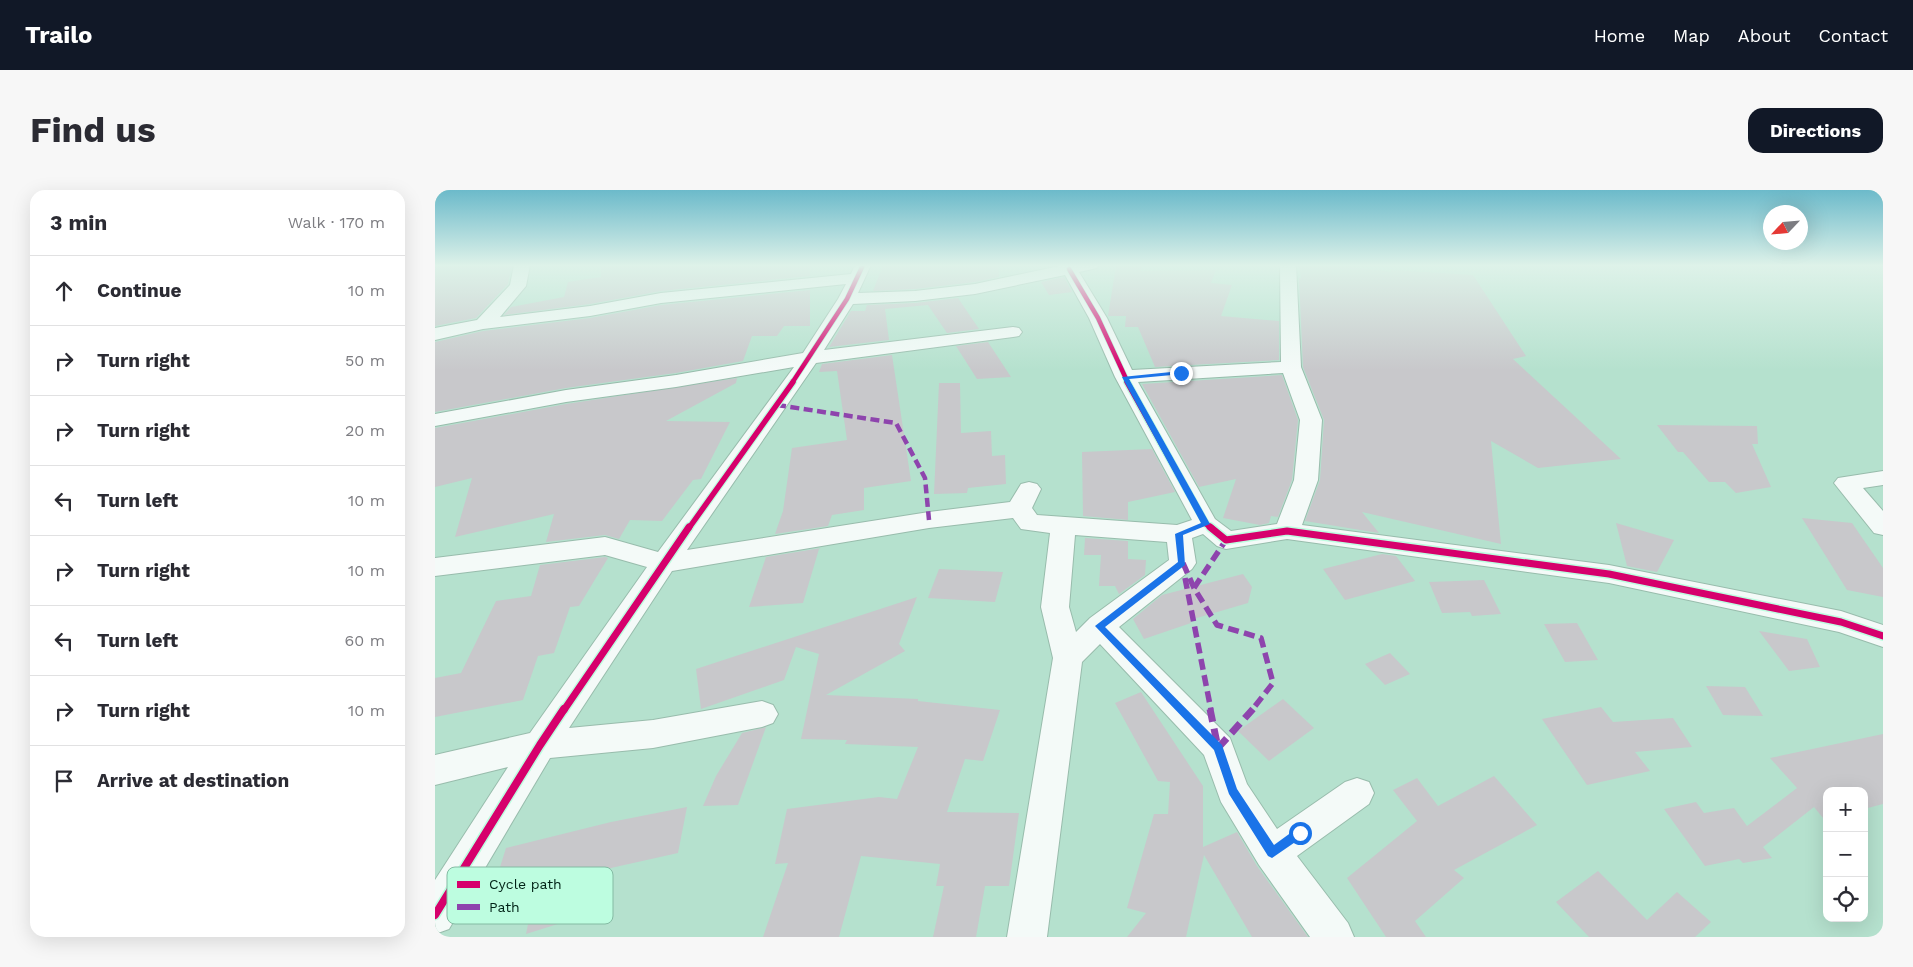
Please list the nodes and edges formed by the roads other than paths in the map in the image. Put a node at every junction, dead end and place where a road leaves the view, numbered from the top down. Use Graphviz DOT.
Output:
graph roads {
  1 [pos="505,300"];
  2 [pos="651,300"];
  3 [pos="845,300"];
  4 [pos="1087,300"];
  5 [pos="1289,300"];
  6 [pos="483,324"];
  7 [pos="1013,332"];
  8 [pos="435,334"];
  9 [pos="810,358"];
  10 [pos="1291,367"];
  11 [pos="1125,377"];
  12 [pos="435,420"];
  13 [pos="1883,478"];
  14 [pos="1206,524"];
  15 [pos="1063,525"];
  16 [pos="1883,527"];
  17 [pos="1287,530"];
  18 [pos="1179,534"];
  19 [pos="664,563"];
  20 [pos="435,567"];
  21 [pos="1100,626"];
  22 [pos="1883,636"];
  23 [pos="1068,658"];
  24 [pos="762,714"];
  25 [pos="540,745"];
  26 [pos="435,770"];
  27 [pos="1357,793"];
  28 [pos="1272,852"];
  29 [pos="465,867"];
  30 [pos="447,896"];
  31 [pos="435,915"];
  32 [pos="1027,937"];
  33 [pos="1334,937"];
  1 -- 6 [label="street"];
  2 -- 6 [label="street"];
  3 -- 9 [label="street"];
  4 -- 11 [label="street"];
  5 -- 10 [label="street"];
  6 -- 8 [label="street"];
  7 -- 9 [label="street"];
  9 -- 12 [label="street"];
  9 -- 19 [label="street"];
  10 -- 11 [label="street"];
  10 -- 17 [label="street"];
  11 -- 14 [label="street"];
  13 -- 16 [label="street"];
  14 -- 17 [label="street"];
  14 -- 18 [label="street"];
  15 -- 18 [label="street"];
  15 -- 19 [label="street"];
  15 -- 23 [label="street"];
  17 -- 22 [label="street"];
  18 -- 21 [label="street"];
  19 -- 20 [label="street"];
  19 -- 25 [label="street"];
  21 -- 23 [label="street"];
  21 -- 28 [label="street"];
  23 -- 32 [label="street"];
  24 -- 25 [label="street"];
  25 -- 26 [label="street"];
  25 -- 29 [label="street"];
  27 -- 28 [label="street"];
  28 -- 33 [label="street"];
  30 -- 31 [label="street"];
}
